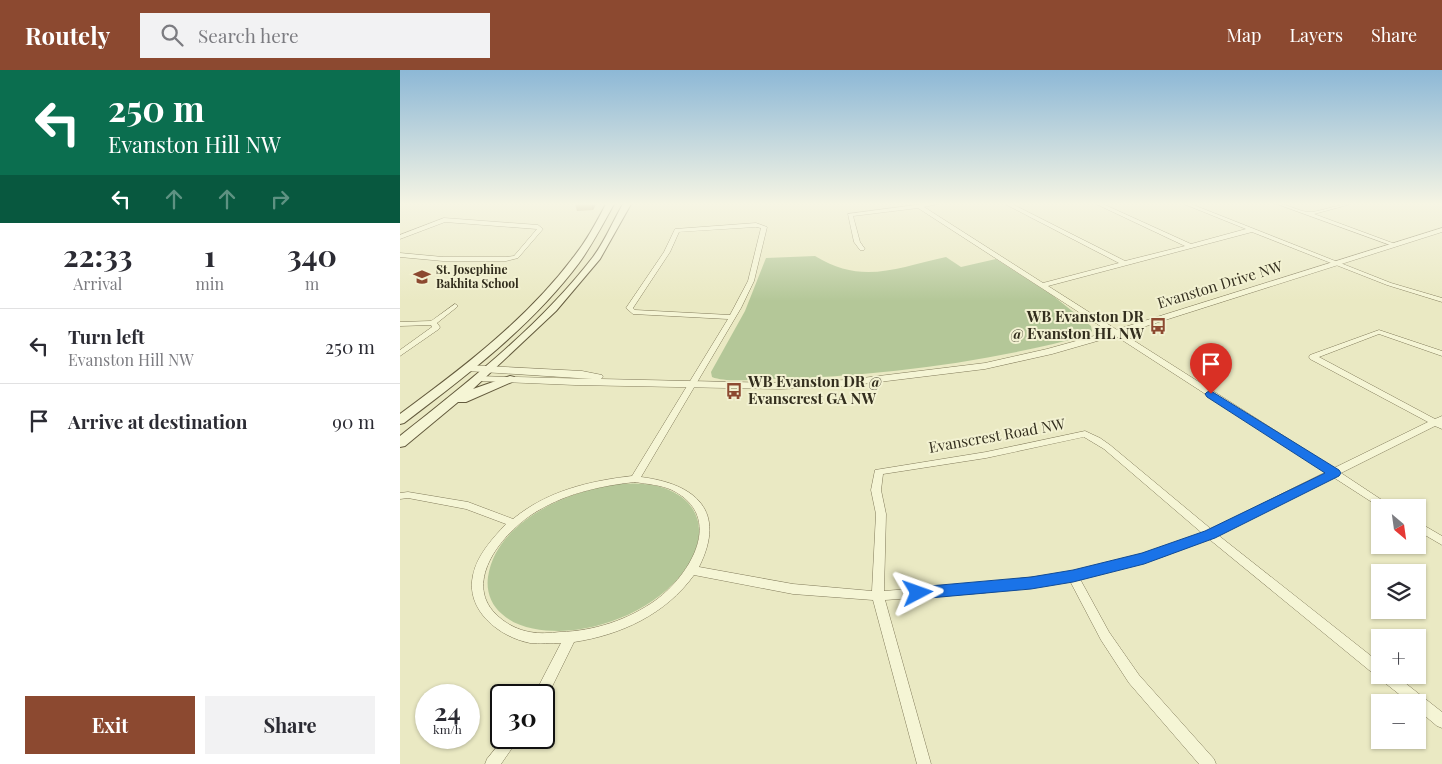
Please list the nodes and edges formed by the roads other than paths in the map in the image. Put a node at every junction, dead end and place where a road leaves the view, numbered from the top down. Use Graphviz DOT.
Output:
graph roads {
  1 [pos="534,236"];
  2 [pos="592,236"];
  3 [pos="610,236"];
  4 [pos="673,236"];
  5 [pos="762,236"];
  6 [pos="856,236"];
  7 [pos="967,236"];
  8 [pos="1071,236"];
  9 [pos="1169,236"];
  10 [pos="1227,236"];
  11 [pos="1267,236"];
  12 [pos="1371,236"];
  13 [pos="1422,236"];
  14 [pos="1395,245"];
  15 [pos="1190,246"];
  16 [pos="862,249"];
  17 [pos="400,255"];
  18 [pos="1124,264"];
  19 [pos="1337,264"];
  20 [pos="1043,285"];
  21 [pos="1442,300"];
  22 [pos="455,306"];
  23 [pos="733,317"];
  24 [pos="433,323"];
  25 [pos="400,324"];
  26 [pos="1115,333"];
  27 [pos="400,354"];
  28 [pos="1442,354"];
  29 [pos="479,371"];
  30 [pos="510,379"];
  31 [pos="616,382"];
  32 [pos="692,384"];
  33 [pos="446,407"];
  34 [pos="400,420"];
  35 [pos="1440,422"];
  36 [pos="400,443"];
  37 [pos="1334,473"];
  38 [pos="634,479"];
  39 [pos="400,496"];
  40 [pos="1375,499"];
  41 [pos="514,523"];
  42 [pos="1426,531"];
  43 [pos="1210,534"];
  44 [pos="1442,541"];
  45 [pos="692,570"];
  46 [pos="1073,576"];
  47 [pos="878,596"];
  48 [pos="570,638"];
  49 [pos="1371,664"];
  50 [pos="547,684"];
  51 [pos="1396,684"];
  52 [pos="1442,721"];
  53 [pos="504,749"];
  54 [pos="492,764"];
  55 [pos="924,764"];
  56 [pos="1209,764"];
  1 -- 17 [label="street"];
  2 -- 29 [label="main road"];
  3 -- 29 [label="main road"];
  4 -- 23 [label="street"];
  5 -- 23 [label="street"];
  6 -- 16 [label="street"];
  7 -- 20 [label="street"];
  8 -- 18 [label="street"];
  9 -- 15 [label="street"];
  10 -- 15 [label="street"];
  11 -- 19 [label="street"];
  12 -- 14 [label="street"];
  13 -- 14 [label="street, Evanston Drive NW"];
  14 -- 19 [label="street, Evanston Drive NW"];
  15 -- 18 [label="street"];
  18 -- 20 [label="street"];
  19 -- 21 [label="street"];
  19 -- 26 [label="street, Evanston Drive NW"];
  20 -- 26 [label="street"];
  22 -- 24 [label="street"];
  23 -- 32 [label="street"];
  24 -- 25 [label="street"];
  24 -- 27 [label="street"];
  26 -- 32 [label="street, Evanston Drive NW"];
  26 -- 37 [label="street"];
  28 -- 35 [label="street"];
  29 -- 30 [label="street, Evanston Drive NW"];
  29 -- 31 [label="street, Evanston Drive NW"];
  29 -- 33 [label="main road"];
  29 -- 34 [label="main road"];
  30 -- 31 [label="street, Evanston Drive NW"];
  30 -- 33 [label="main road"];
  31 -- 32 [label="street, Evanston Drive NW"];
  32 -- 38 [label="street"];
  33 -- 36 [label="main road"];
  35 -- 37 [label="street"];
  37 -- 40 [label="street"];
  37 -- 43 [label="street"];
  38 -- 41 [label="street"];
  38 -- 45 [label="street"];
  39 -- 41 [label="street"];
  41 -- 48 [label="street"];
  42 -- 44 [label="street"];
  43 -- 46 [label="street"];
  43 -- 47 [label="street, Evanscrest Road NW"];
  43 -- 49 [label="street"];
  45 -- 47 [label="street"];
  45 -- 48 [label="street"];
  46 -- 47 [label="street"];
  46 -- 56 [label="street"];
  47 -- 55 [label="street"];
  48 -- 50 [label="street"];
  51 -- 52 [label="street"];
  53 -- 54 [label="street"];
}
